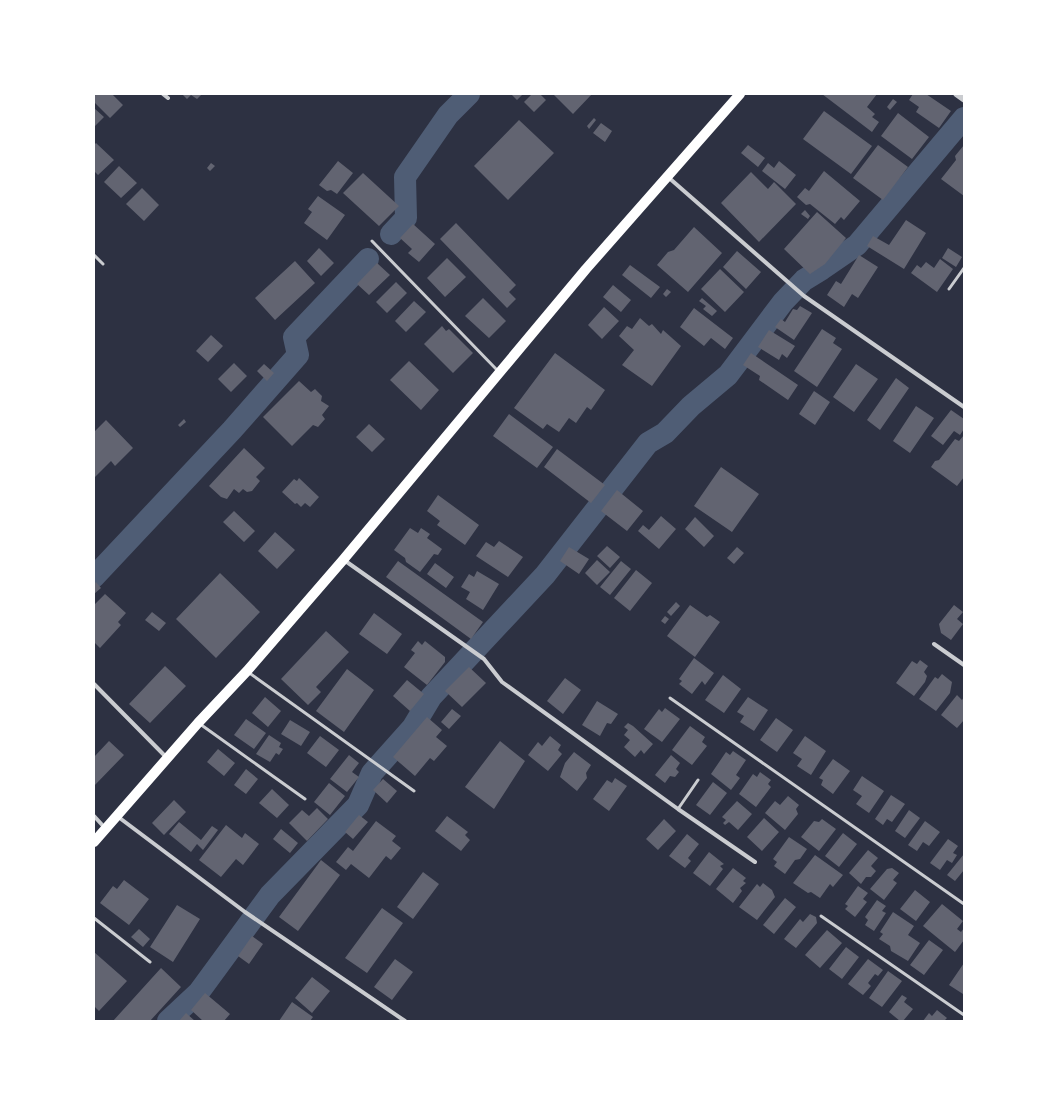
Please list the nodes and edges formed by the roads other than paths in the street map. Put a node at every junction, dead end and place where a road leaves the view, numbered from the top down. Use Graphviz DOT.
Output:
graph roads {
  1 [pos="163,94"];
  2 [pos="740,94"];
  3 [pos="957,94"];
  4 [pos="168,98"];
  5 [pos="964,99"];
  6 [pos="667,176"];
  7 [pos="372,241"];
  8 [pos="94,255"];
  9 [pos="103,264"];
  10 [pos="964,268"];
  11 [pos="948,289"];
  12 [pos="500,372"];
  13 [pos="964,407"];
  14 [pos="342,560"];
  15 [pos="934,644"];
  16 [pos="964,665"];
  17 [pos="247,671"];
  18 [pos="94,684"];
  19 [pos="670,698"];
  20 [pos="198,723"];
  21 [pos="167,758"];
  22 [pos="698,780"];
  23 [pos="414,791"];
  24 [pos="305,799"];
  25 [pos="678,809"];
  26 [pos="94,816"];
  27 [pos="116,816"];
  28 [pos="105,829"];
  29 [pos="94,842"];
  30 [pos="755,862"];
  31 [pos="964,904"];
  32 [pos="821,916"];
  33 [pos="94,918"];
  34 [pos="150,962"];
  35 [pos="964,1015"];
  36 [pos="405,1021"];
  1 -- 4 [label="street"];
  2 -- 6 [label="main road"];
  3 -- 5 [label="street"];
  6 -- 12 [label="main road"];
  6 -- 13 [label="street"];
  7 -- 12 [label="lane"];
  8 -- 9 [label="lane"];
  10 -- 11 [label="lane"];
  12 -- 14 [label="main road"];
  14 -- 17 [label="main road"];
  14 -- 25 [label="street"];
  15 -- 16 [label="street"];
  17 -- 20 [label="main road"];
  17 -- 23 [label="lane"];
  18 -- 21 [label="street"];
  19 -- 31 [label="lane"];
  20 -- 21 [label="main road"];
  20 -- 24 [label="lane"];
  21 -- 27 [label="main road"];
  22 -- 25 [label="lane"];
  25 -- 30 [label="street"];
  26 -- 28 [label="street"];
  27 -- 28 [label="main road"];
  27 -- 36 [label="street"];
  28 -- 29 [label="main road"];
  32 -- 35 [label="lane"];
  33 -- 34 [label="lane"];
}
